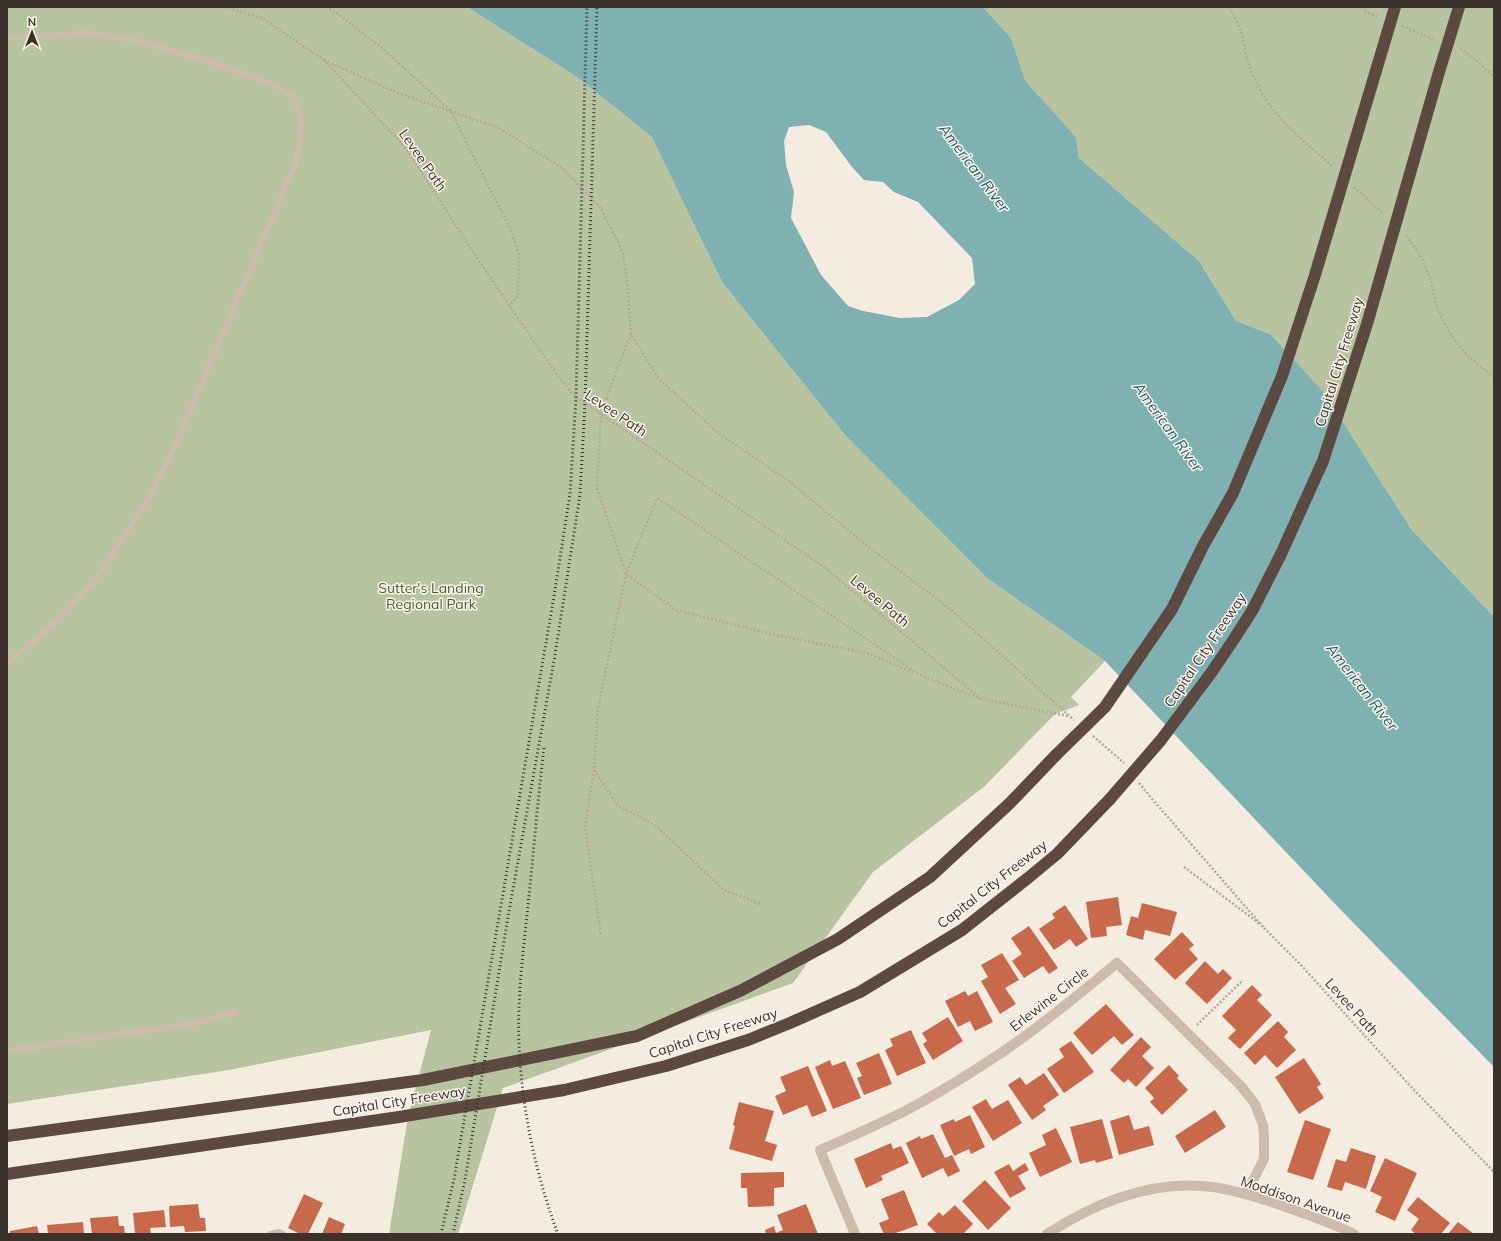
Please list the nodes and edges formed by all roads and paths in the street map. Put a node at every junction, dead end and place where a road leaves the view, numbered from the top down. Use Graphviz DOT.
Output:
graph roads {
  1 [pos="225,7"];
  2 [pos="326,7"];
  3 [pos="1229,7"];
  4 [pos="1363,7"];
  5 [pos="1395,7"];
  6 [pos="1459,7"];
  7 [pos="1381,18"];
  8 [pos="1395,23"];
  9 [pos="7,38"];
  10 [pos="1438,41"];
  11 [pos="1453,46"];
  12 [pos="324,60"];
  13 [pos="1494,78"];
  14 [pos="450,110"];
  15 [pos="1334,168"];
  16 [pos="1351,184"];
  17 [pos="1384,214"];
  18 [pos="1403,232"];
  19 [pos="510,306"];
  20 [pos="631,334"];
  21 [pos="1494,376"];
  22 [pos="601,414"];
  23 [pos="626,574"];
  24 [pos="7,664"];
  25 [pos="920,675"];
  26 [pos="981,699"];
  27 [pos="1069,716"];
  28 [pos="1074,721"];
  29 [pos="1092,736"];
  30 [pos="1125,765"];
  31 [pos="594,769"];
  32 [pos="1134,777"];
  33 [pos="1184,867"];
  34 [pos="760,904"];
  35 [pos="1264,928"];
  36 [pos="601,934"];
  37 [pos="1243,980"];
  38 [pos="235,1012"];
  39 [pos="1188,1034"];
  40 [pos="7,1051"];
  41 [pos="7,1136"];
  42 [pos="1494,1172"];
  43 [pos="7,1174"];
  44 [pos="1246,1194"];
  45 [pos="270,1234"];
  46 [pos="283,1234"];
  47 [pos="855,1234"];
  48 [pos="1047,1234"];
  49 [pos="1354,1234"];
  1 -- 12 [label="path, Levee Path"];
  2 -- 14 [label="path, Levee Path"];
  3 -- 15 [label="path"];
  4 -- 7 [label="path"];
  5 -- 41 [label="highway, Capital City Freeway, bridge"];
  6 -- 43 [label="highway, Capital City Freeway, bridge"];
  8 -- 10 [label="path"];
  9 -- 24 [label="lane"];
  11 -- 13 [label="path"];
  12 -- 14 [label="path, Levee Path"];
  12 -- 19 [label="path, Levee Path"];
  14 -- 19 [label="path"];
  14 -- 20 [label="path, Levee Path"];
  16 -- 17 [label="path"];
  18 -- 21 [label="path"];
  19 -- 22 [label="path, Levee Path"];
  20 -- 22 [label="path"];
  20 -- 27 [label="path, Levee Path"];
  22 -- 23 [label="path"];
  22 -- 26 [label="path, Levee Path"];
  23 -- 25 [label="path"];
  23 -- 25 [label="path"];
  23 -- 31 [label="path"];
  25 -- 26 [label="path"];
  26 -- 27 [label="path"];
  27 -- 28 [label="path, Levee Path"];
  29 -- 30 [label="path"];
  31 -- 34 [label="path"];
  31 -- 36 [label="path"];
  32 -- 35 [label="path"];
  33 -- 35 [label="path, Levee Path"];
  35 -- 42 [label="path, Levee Path"];
  37 -- 39 [label="path"];
  38 -- 40 [label="lane"];
  39 -- 44 [label="street, Erlewine Circle"];
  39 -- 47 [label="street, Erlewine Circle"];
  44 -- 48 [label="street, Moddison Avenue"];
  44 -- 49 [label="street, Moddison Avenue"];
  45 -- 46 [label="lane"];
}
